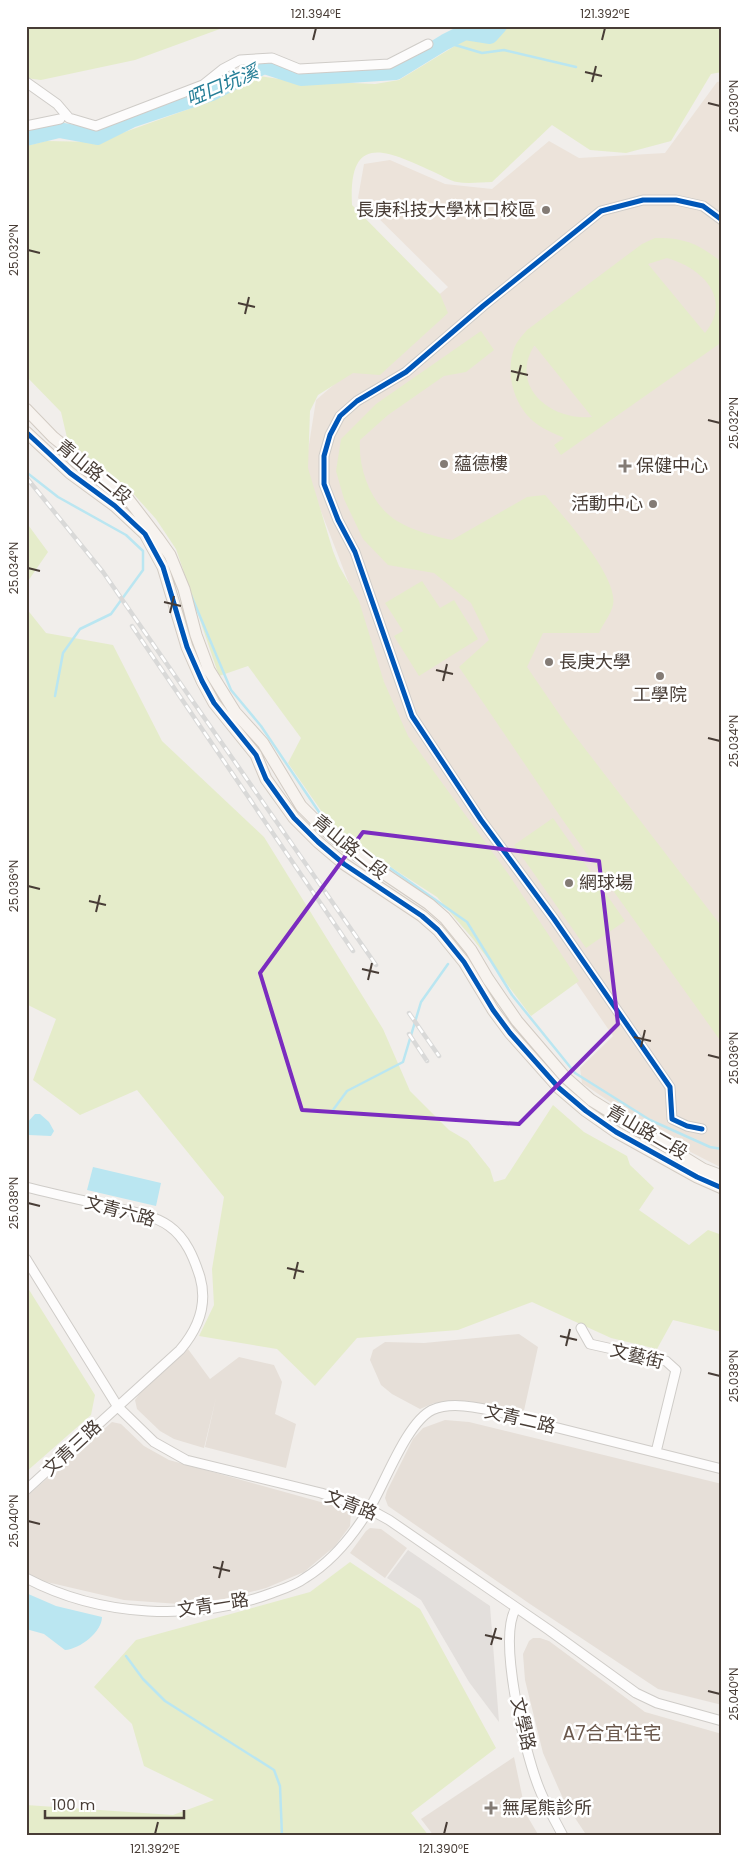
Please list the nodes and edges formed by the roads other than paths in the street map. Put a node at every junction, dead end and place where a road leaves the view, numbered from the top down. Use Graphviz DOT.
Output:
graph roads {
  1 [pos="428,44"];
  2 [pos="26,82"];
  3 [pos="60,119"];
  4 [pos="26,126"];
  5 [pos="722,220"];
  6 [pos="26,409"];
  7 [pos="26,432"];
  8 [pos="702,1129"];
  9 [pos="722,1176"];
  10 [pos="26,1187"];
  11 [pos="722,1188"];
  12 [pos="26,1259"];
  13 [pos="580,1328"];
  14 [pos="118,1407"];
  15 [pos="656,1452"];
  16 [pos="722,1469"];
  17 [pos="26,1490"];
  18 [pos="369,1509"];
  19 [pos="26,1578"];
  20 [pos="516,1608"];
  21 [pos="722,1720"];
  22 [pos="563,1836"];
  1 -- 2 [label="street"];
  3 -- 4 [label="street"];
  5 -- 8 [label="street"];
  6 -- 9 [label="street, 青山路二段"];
  7 -- 11 [label="street, 青山路二段"];
  10 -- 14 [label="street, 文青六路"];
  12 -- 14 [label="street, 文青路"];
  13 -- 15 [label="street, 文藝街"];
  14 -- 17 [label="street, 文青三路"];
  14 -- 18 [label="street, 文青路"];
  15 -- 16 [label="street, 文青二路"];
  15 -- 18 [label="street, 文青二路"];
  18 -- 19 [label="street, 文青一路"];
  18 -- 20 [label="street, 文青路"];
  20 -- 21 [label="street, 文青路"];
  20 -- 22 [label="street, 文學路"];
}
